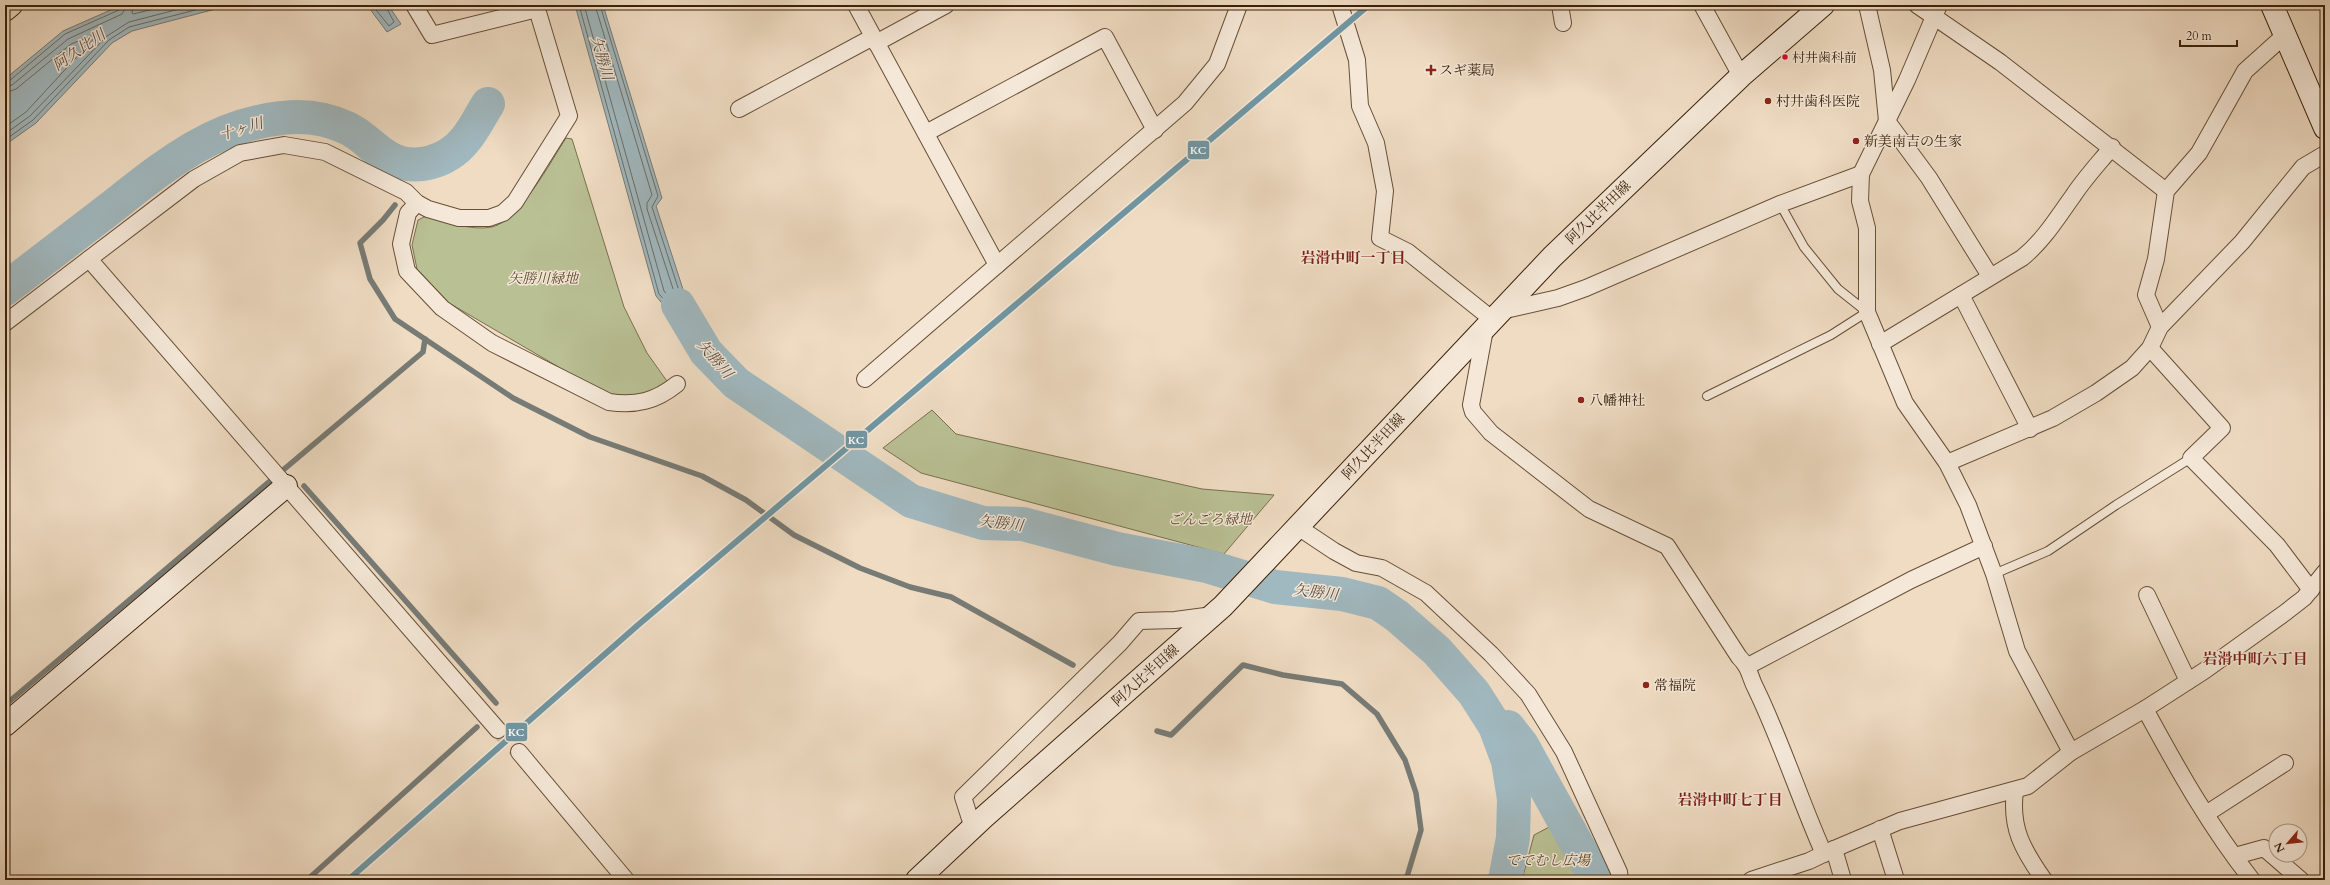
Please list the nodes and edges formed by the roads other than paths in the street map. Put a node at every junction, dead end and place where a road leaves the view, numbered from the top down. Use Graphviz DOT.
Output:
graph roads {
  1 [pos="11,5"];
  2 [pos="856,5"];
  3 [pos="946,5"];
  4 [pos="1239,5"];
  5 [pos="1340,5"];
  6 [pos="1560,5"];
  7 [pos="1702,5"];
  8 [pos="1823,5"];
  9 [pos="1867,5"];
  10 [pos="1916,5"];
  11 [pos="2272,5"];
  12 [pos="416,7"];
  13 [pos="5,10"];
  14 [pos="1937,11"];
  15 [pos="1563,23"];
  16 [pos="2285,35"];
  17 [pos="875,40"];
  18 [pos="1741,76"];
  19 [pos="739,109"];
  20 [pos="1887,121"];
  21 [pos="2325,128"];
  22 [pos="1155,130"];
  23 [pos="926,133"];
  24 [pos="2112,147"];
  25 [pos="2325,154"];
  26 [pos="1861,174"];
  27 [pos="2166,190"];
  28 [pos="417,204"];
  29 [pos="1780,204"];
  30 [pos="89,259"];
  31 [pos="997,265"];
  32 [pos="1990,276"];
  33 [pos="1961,295"];
  34 [pos="1867,312"];
  35 [pos="1493,320"];
  36 [pos="5,323"];
  37 [pos="2160,327"];
  38 [pos="1880,344"];
  39 [pos="2150,348"];
  40 [pos="865,379"];
  41 [pos="677,384"];
  42 [pos="1707,396"];
  43 [pos="2030,429"];
  44 [pos="2191,458"];
  45 [pos="1947,463"];
  46 [pos="286,486"];
  47 [pos="1298,527"];
  48 [pos="1984,546"];
  49 [pos="2325,572"];
  50 [pos="1994,574"];
  51 [pos="2311,590"];
  52 [pos="2147,595"];
  53 [pos="1218,610"];
  54 [pos="1748,666"];
  55 [pos="2188,681"];
  56 [pos="2145,709"];
  57 [pos="5,725"];
  58 [pos="498,730"];
  59 [pos="519,752"];
  60 [pos="2072,752"];
  61 [pos="2285,763"];
  62 [pos="2015,791"];
  63 [pos="2206,814"];
  64 [pos="973,828"];
  65 [pos="1880,829"];
  66 [pos="1829,851"];
  67 [pos="2235,856"];
  68 [pos="626,880"];
  69 [pos="917,880"];
  70 [pos="1620,880"];
  71 [pos="1751,880"];
  72 [pos="1843,880"];
  73 [pos="1896,880"];
  74 [pos="2044,880"];
  75 [pos="2252,880"];
  76 [pos="2301,880"];
  1 -- 13 [label="main road"];
  2 -- 17 [label="street"];
  3 -- 17 [label="street"];
  4 -- 22 [label="street"];
  5 -- 35 [label="street"];
  6 -- 15 [label="street"];
  7 -- 18 [label="street"];
  8 -- 18 [label="main road, 阿久比半田線"];
  9 -- 20 [label="street"];
  10 -- 14 [label="street"];
  11 -- 16 [label="main road"];
  12 -- 28 [label="street"];
  14 -- 20 [label="street"];
  14 -- 24 [label="street"];
  16 -- 21 [label="main road"];
  16 -- 27 [label="street"];
  17 -- 19 [label="street"];
  17 -- 23 [label="street"];
  18 -- 35 [label="main road, 阿久比半田線"];
  20 -- 26 [label="street"];
  20 -- 32 [label="street"];
  22 -- 23 [label="street"];
  22 -- 31 [label="street"];
  23 -- 31 [label="street"];
  24 -- 27 [label="street"];
  24 -- 32 [label="street"];
  25 -- 37 [label="street"];
  26 -- 29 [label="street"];
  26 -- 34 [label="street"];
  27 -- 37 [label="street"];
  28 -- 30 [label="street"];
  28 -- 41 [label="street"];
  29 -- 34 [label="lane"];
  29 -- 35 [label="street"];
  30 -- 36 [label="street"];
  30 -- 46 [label="street"];
  31 -- 40 [label="street"];
  32 -- 33 [label="street"];
  33 -- 38 [label="street"];
  33 -- 43 [label="street"];
  34 -- 38 [label="street"];
  34 -- 42 [label="lane"];
  35 -- 47 [label="main road, 阿久比半田線"];
  35 -- 54 [label="street"];
  37 -- 39 [label="street"];
  38 -- 45 [label="street"];
  39 -- 43 [label="street"];
  39 -- 44 [label="street"];
  43 -- 45 [label="street"];
  44 -- 50 [label="lane"];
  44 -- 51 [label="street"];
  45 -- 48 [label="street"];
  46 -- 57 [label="main road"];
  46 -- 58 [label="street"];
  47 -- 53 [label="main road, 阿久比半田線"];
  47 -- 70 [label="street"];
  48 -- 50 [label="street"];
  48 -- 54 [label="street"];
  49 -- 51 [label="street"];
  50 -- 60 [label="street"];
  51 -- 55 [label="street"];
  52 -- 55 [label="street"];
  53 -- 64 [label="main road, 阿久比半田線"];
  53 -- 64 [label="street"];
  54 -- 66 [label="street"];
  55 -- 56 [label="street"];
  56 -- 60 [label="street"];
  56 -- 63 [label="street"];
  59 -- 68 [label="street"];
  60 -- 62 [label="street"];
  61 -- 63 [label="street"];
  62 -- 65 [label="street"];
  62 -- 74 [label="street"];
  63 -- 67 [label="street"];
  64 -- 69 [label="main road, 阿久比半田線"];
  65 -- 66 [label="street"];
  65 -- 73 [label="street"];
  66 -- 71 [label="street"];
  66 -- 72 [label="street"];
  67 -- 75 [label="street"];
  67 -- 76 [label="street"];
}
